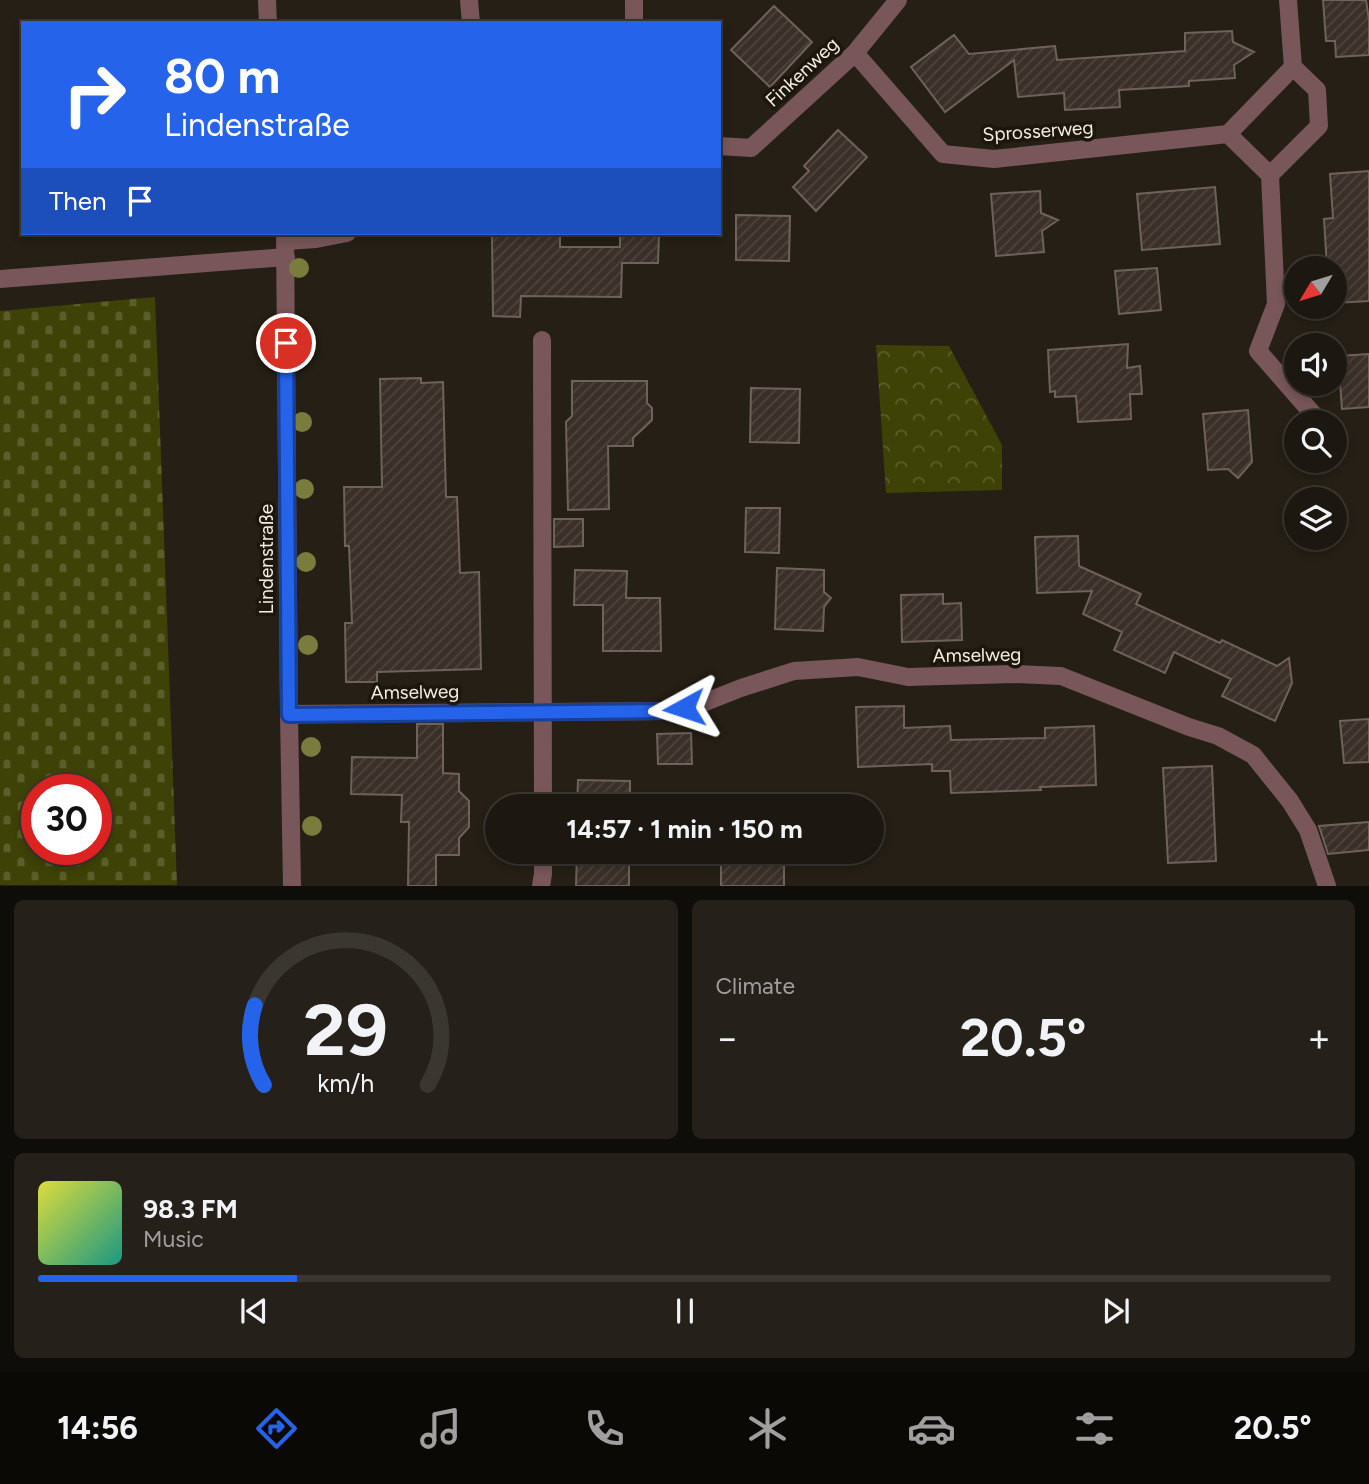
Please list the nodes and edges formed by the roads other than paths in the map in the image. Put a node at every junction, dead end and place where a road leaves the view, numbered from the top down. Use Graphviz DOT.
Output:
graph roads {
  1 [pos="267,0"];
  2 [pos="469,0"];
  3 [pos="634,0"];
  4 [pos="898,0"];
  5 [pos="1288,0"];
  6 [pos="268,21"];
  7 [pos="471,21"];
  8 [pos="634,21"];
  9 [pos="855,53"];
  10 [pos="1293,68"];
  11 [pos="1228,134"];
  12 [pos="721,146"];
  13 [pos="1270,175"];
  14 [pos="339,235"];
  15 [pos="285,244"];
  16 [pos="0,279"];
  17 [pos="542,340"];
  18 [pos="1310,410"];
  19 [pos="542,712"];
  20 [pos="289,715"];
  21 [pos="543,794"];
  22 [pos="543,864"];
  23 [pos="292,886"];
  24 [pos="541,886"];
  25 [pos="1327,886"];
  1 -- 6 [label="street"];
  2 -- 7 [label="street"];
  3 -- 8 [label="street"];
  4 -- 9 [label="street, Finkenweg"];
  5 -- 10 [label="street"];
  9 -- 11 [label="street, Sprosserweg"];
  9 -- 12 [label="street, Finkenweg"];
  10 -- 11 [label="street"];
  10 -- 13 [label="street"];
  11 -- 13 [label="street"];
  13 -- 18 [label="street"];
  14 -- 15 [label="street"];
  15 -- 16 [label="street"];
  15 -- 20 [label="street, Lindenstraße"];
  17 -- 19 [label="street"];
  19 -- 20 [label="street, Amselweg"];
  19 -- 21 [label="street"];
  19 -- 25 [label="street, Amselweg"];
  20 -- 23 [label="street, Lindenstraße"];
  22 -- 24 [label="street"];
}
